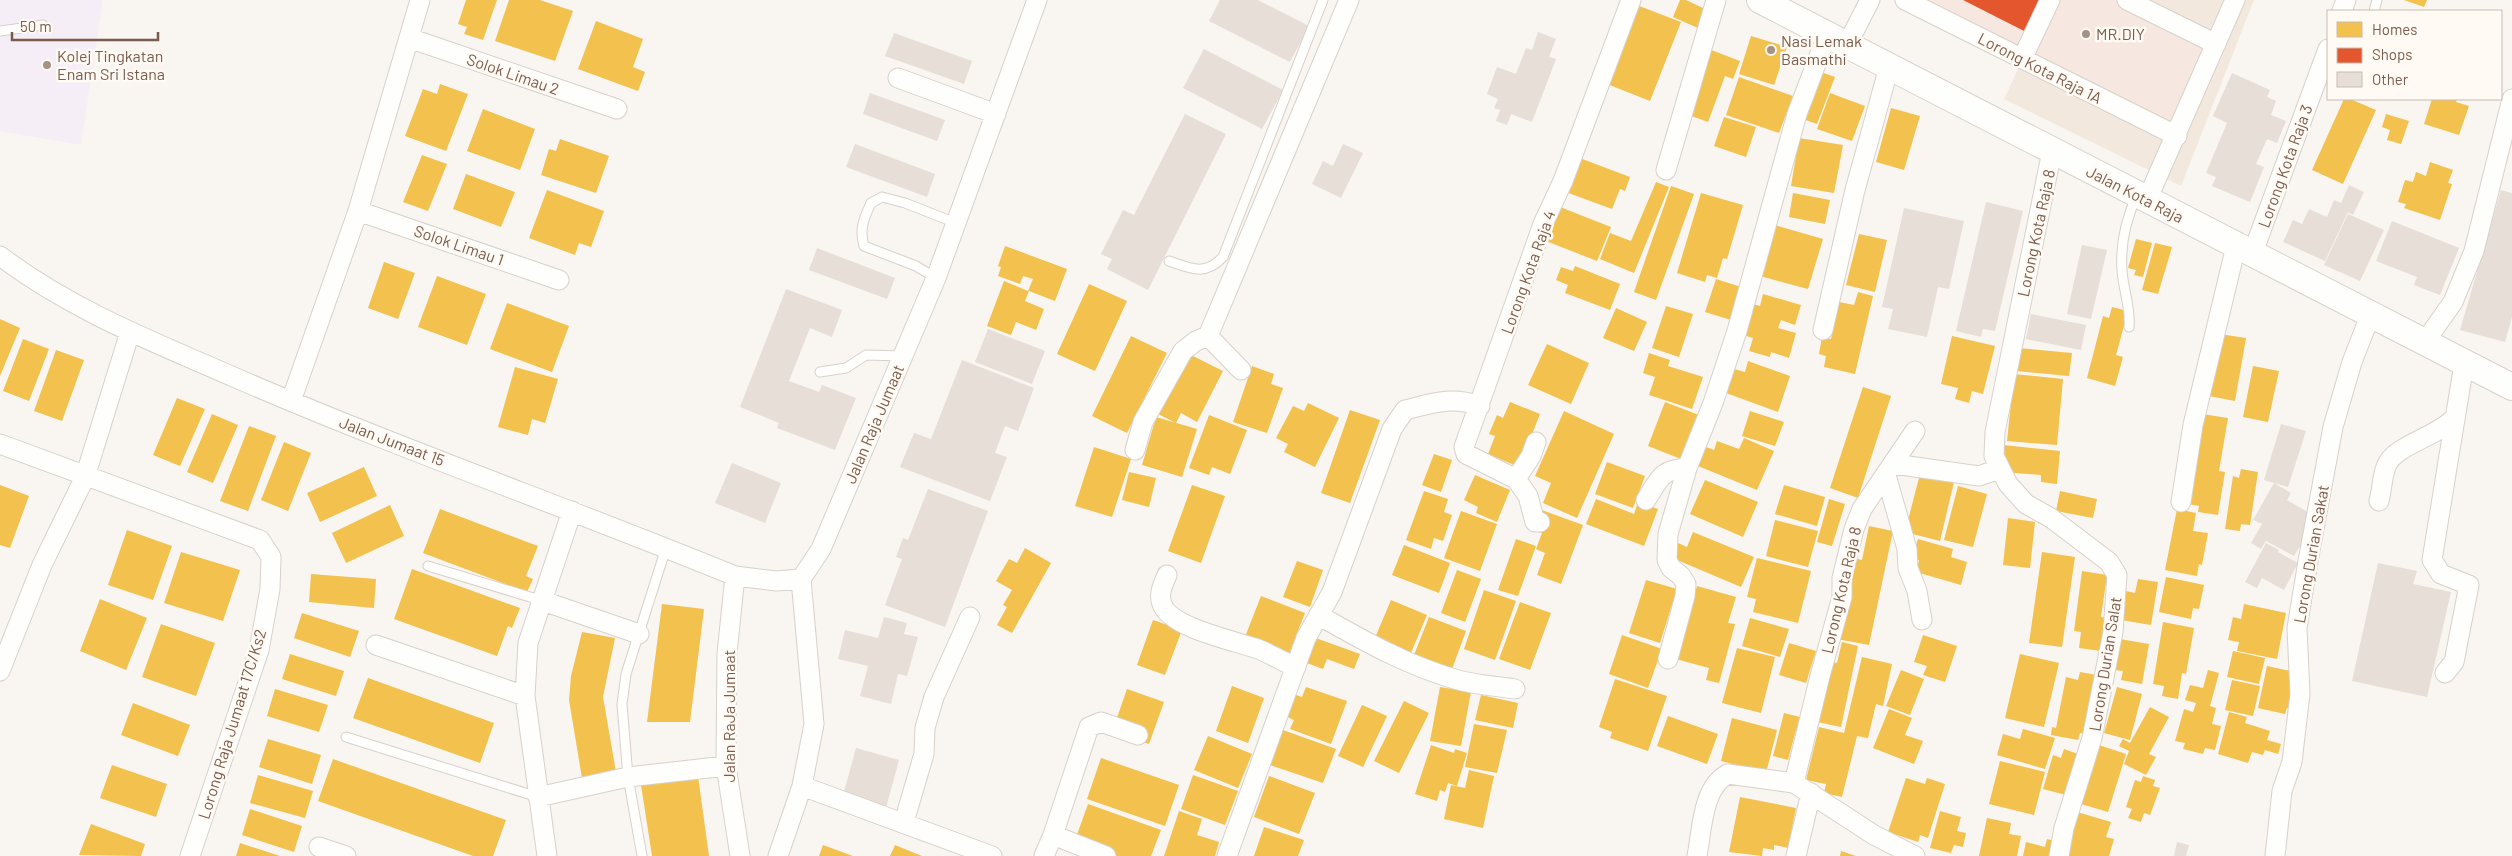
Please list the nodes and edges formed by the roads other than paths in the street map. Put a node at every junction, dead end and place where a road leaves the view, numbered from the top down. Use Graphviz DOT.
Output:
graph roads {
  1 [pos="420,0"];
  2 [pos="1037,0"];
  3 [pos="1323,0"];
  4 [pos="1349,0"];
  5 [pos="1631,0"];
  6 [pos="1716,0"];
  7 [pos="1870,0"];
  8 [pos="1905,0"];
  9 [pos="2050,0"];
  10 [pos="2126,0"];
  11 [pos="2235,0"];
  12 [pos="1772,3"];
  13 [pos="44,25"];
  14 [pos="0,31"];
  15 [pos="409,38"];
  16 [pos="1837,40"];
  17 [pos="2216,44"];
  18 [pos="2327,51"];
  19 [pos="2022,59"];
  20 [pos="1889,67"];
  21 [pos="898,78"];
  22 [pos="2512,99"];
  23 [pos="617,109"];
  24 [pos="996,114"];
  25 [pos="2176,136"];
  26 [pos="2052,151"];
  27 [pos="1666,170"];
  28 [pos="2142,198"];
  29 [pos="358,211"];
  30 [pos="956,223"];
  31 [pos="2244,250"];
  32 [pos="0,256"];
  33 [pos="1169,262"];
  34 [pos="936,278"];
  35 [pos="560,280"];
  36 [pos="2370,316"];
  37 [pos="2129,327"];
  38 [pos="1824,330"];
  39 [pos="130,332"];
  40 [pos="1208,336"];
  41 [pos="2424,343"];
  42 [pos="903,356"];
  43 [pos="2464,364"];
  44 [pos="1241,370"];
  45 [pos="820,372"];
  46 [pos="2512,387"];
  47 [pos="291,402"];
  48 [pos="1480,406"];
  49 [pos="2454,418"];
  50 [pos="1915,431"];
  51 [pos="1994,432"];
  52 [pos="1536,442"];
  53 [pos="0,444"];
  54 [pos="1135,450"];
  55 [pos="1687,468"];
  56 [pos="1890,469"];
  57 [pos="1999,469"];
  58 [pos="85,477"];
  59 [pos="1516,479"];
  60 [pos="1646,500"];
  61 [pos="2379,501"];
  62 [pos="2181,502"];
  63 [pos="572,511"];
  64 [pos="1540,522"];
  65 [pos="666,548"];
  66 [pos="428,566"];
  67 [pos="1167,575"];
  68 [pos="735,576"];
  69 [pos="801,579"];
  70 [pos="540,600"];
  71 [pos="1320,616"];
  72 [pos="970,617"];
  73 [pos="1922,620"];
  74 [pos="639,634"];
  75 [pos="376,645"];
  76 [pos="1668,659"];
  77 [pos="1296,667"];
  78 [pos="0,671"];
  79 [pos="2445,673"];
  80 [pos="1514,689"];
  81 [pos="525,696"];
  82 [pos="1138,735"];
  83 [pos="346,737"];
  84 [pos="726,766"];
  85 [pos="628,777"];
  86 [pos="1794,783"];
  87 [pos="802,786"];
  88 [pos="1811,793"];
  89 [pos="538,797"];
  90 [pos="902,818"];
  91 [pos="320,847"];
  92 [pos="1048,847"];
  93 [pos="190,856"];
  94 [pos="346,856"];
  95 [pos="548,856"];
  96 [pos="642,856"];
  97 [pos="740,856"];
  98 [pos="778,856"];
  99 [pos="992,856"];
  100 [pos="1106,856"];
  101 [pos="1227,856"];
  102 [pos="1697,856"];
  103 [pos="1796,856"];
  104 [pos="1915,856"];
  105 [pos="2059,856"];
  106 [pos="2274,856"];
  1 -- 15 [label="street"];
  2 -- 24 [label="street, Jalan Raja Jumaat"];
  3 -- 33 [label="lane"];
  4 -- 40 [label="street"];
  5 -- 48 [label="street, Lorong Kota Raja 4"];
  6 -- 27 [label="street"];
  7 -- 16 [label="street"];
  8 -- 19 [label="street, Lorong Kota Raja 1A"];
  9 -- 19 [label="street"];
  10 -- 17 [label="street"];
  11 -- 17 [label="street"];
  12 -- 16 [label="main road, Jalan Kota Raja"];
  13 -- 14 [label="lane"];
  15 -- 23 [label="street, Solok Limau 2"];
  15 -- 29 [label="street"];
  16 -- 20 [label="main road, Jalan Kota Raja"];
  16 -- 55 [label="street"];
  17 -- 25 [label="street"];
  18 -- 31 [label="street, Lorong Kota Raja 3"];
  19 -- 25 [label="street, Lorong Kota Raja 1A"];
  20 -- 26 [label="main road, Jalan Kota Raja"];
  20 -- 38 [label="street"];
  21 -- 24 [label="street"];
  22 -- 41 [label="street"];
  24 -- 30 [label="street, Jalan Raja Jumaat"];
  25 -- 28 [label="street"];
  26 -- 28 [label="main road, Jalan Kota Raja"];
  26 -- 51 [label="street, Lorong Kota Raja 8"];
  28 -- 31 [label="main road, Jalan Kota Raja"];
  28 -- 37 [label="lane"];
  29 -- 35 [label="street, Solok Limau 1"];
  29 -- 47 [label="street"];
  30 -- 34 [label="street, Jalan Raja Jumaat"];
  30 -- 34 [label="lane"];
  31 -- 36 [label="main road, Jalan Kota Raja"];
  31 -- 62 [label="street, Lorong Kota Raja 3"];
  32 -- 39 [label="street, Jalan Jumaat 15"];
  34 -- 42 [label="street, Jalan Raja Jumaat"];
  36 -- 41 [label="main road, Jalan Kota Raja"];
  36 -- 106 [label="street, Lorong Durian Sakat"];
  39 -- 47 [label="street, Jalan Jumaat 15"];
  39 -- 58 [label="street"];
  40 -- 44 [label="street"];
  40 -- 54 [label="street"];
  41 -- 43 [label="main road, Jalan Kota Raja"];
  42 -- 45 [label="lane"];
  42 -- 69 [label="street, Jalan Raja Jumaat"];
  43 -- 46 [label="main road, Jalan Kota Raja"];
  43 -- 49 [label="street"];
  47 -- 63 [label="street, Jalan Jumaat 15"];
  48 -- 59 [label="street, Lorong Kota Raja 4"];
  48 -- 71 [label="street"];
  49 -- 61 [label="street"];
  49 -- 79 [label="street"];
  50 -- 56 [label="street, Lorong Kota Raja 8"];
  51 -- 57 [label="street, Lorong Durian Salat"];
  52 -- 59 [label="street"];
  53 -- 58 [label="street, Lorong Raja Jumaat 17C/Ks2"];
  55 -- 60 [label="street"];
  55 -- 76 [label="street"];
  56 -- 57 [label="street"];
  56 -- 73 [label="street"];
  56 -- 86 [label="street, Lorong Kota Raja 8"];
  57 -- 105 [label="street, Lorong Durian Salat"];
  58 -- 78 [label="street"];
  58 -- 93 [label="street, Lorong Raja Jumaat 17C/Ks2"];
  59 -- 64 [label="street"];
  63 -- 65 [label="street, Jalan Jumaat 15"];
  63 -- 70 [label="street"];
  65 -- 68 [label="street, Jalan Jumaat 15"];
  65 -- 74 [label="lane"];
  66 -- 70 [label="lane"];
  67 -- 77 [label="street"];
  68 -- 69 [label="street, Jalan Jumaat 15"];
  68 -- 84 [label="street, Jalan RaJa Jumaat"];
  69 -- 87 [label="street"];
  70 -- 74 [label="street"];
  70 -- 81 [label="street"];
  71 -- 77 [label="street"];
  71 -- 80 [label="street"];
  72 -- 90 [label="street"];
  74 -- 85 [label="lane"];
  75 -- 81 [label="street"];
  77 -- 101 [label="street"];
  81 -- 89 [label="street"];
  82 -- 92 [label="street"];
  83 -- 89 [label="lane"];
  84 -- 85 [label="street"];
  84 -- 97 [label="street, Jalan RaJa Jumaat"];
  85 -- 89 [label="street"];
  85 -- 96 [label="lane"];
  86 -- 88 [label="street"];
  86 -- 102 [label="street"];
  87 -- 90 [label="street"];
  87 -- 98 [label="street"];
  88 -- 103 [label="street"];
  88 -- 104 [label="street"];
  89 -- 95 [label="street"];
  90 -- 99 [label="street"];
  91 -- 94 [label="street"];
  92 -- 100 [label="street"];
}
